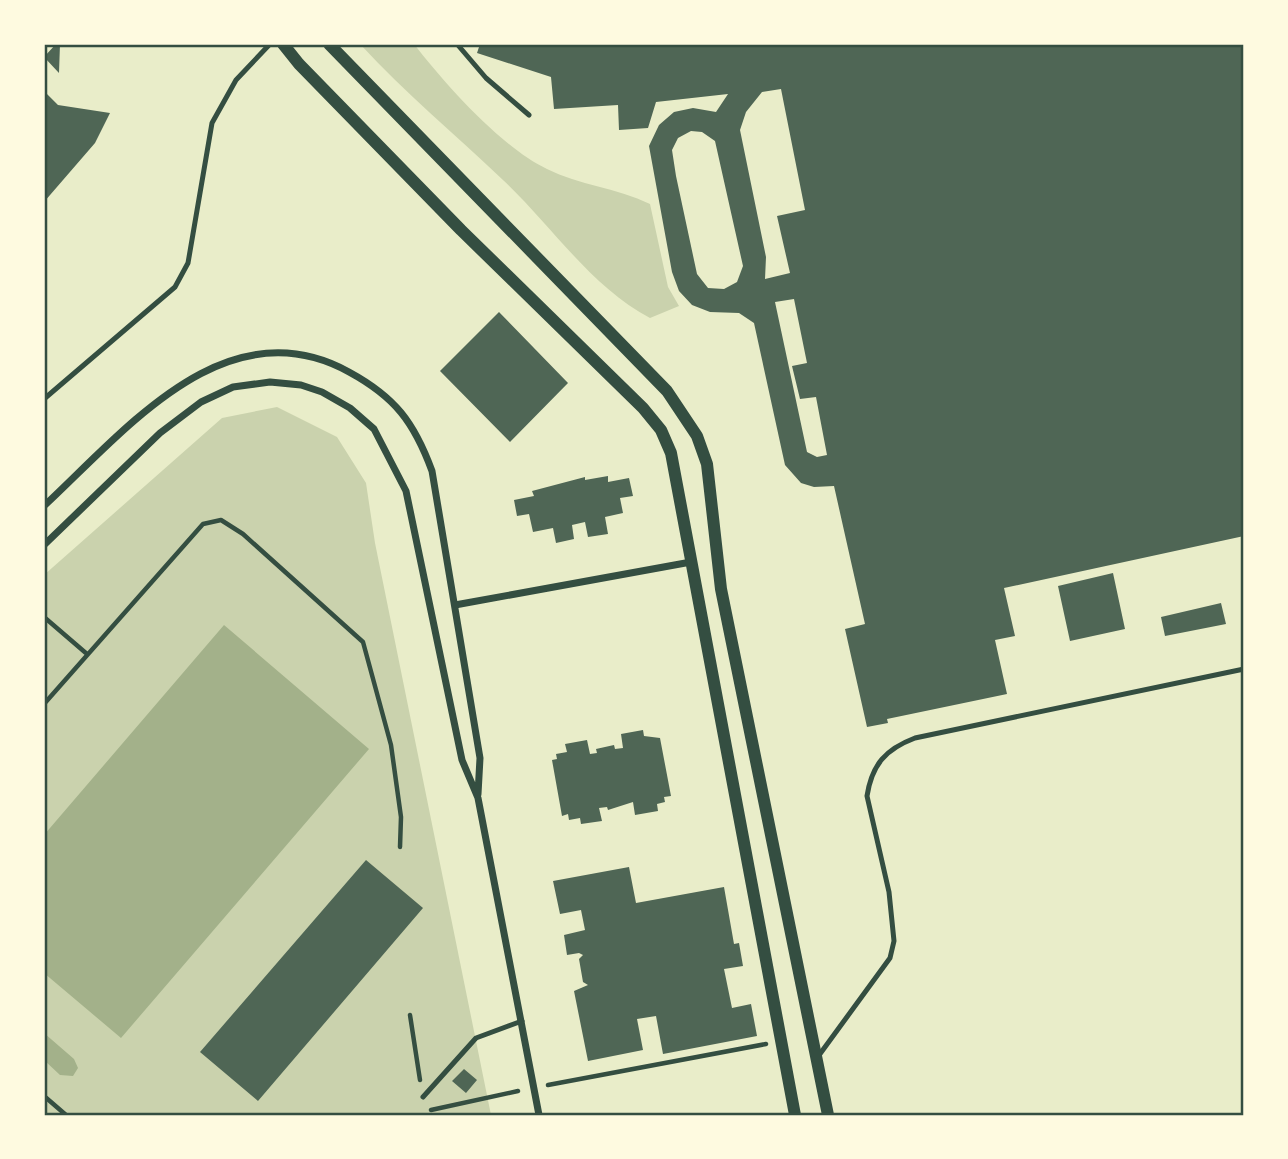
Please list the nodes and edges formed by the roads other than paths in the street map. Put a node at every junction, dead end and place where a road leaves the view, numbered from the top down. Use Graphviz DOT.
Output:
graph roads {
  1 [pos="270,44"];
  2 [pos="283,44"];
  3 [pos="329,44"];
  4 [pos="457,44"];
  5 [pos="529,116"];
  6 [pos="44,399"];
  7 [pos="44,506"];
  8 [pos="44,545"];
  9 [pos="691,562"];
  10 [pos="456,606"];
  11 [pos="1244,669"];
  12 [pos="478,798"];
  13 [pos="522,1021"];
  14 [pos="817,1059"];
  15 [pos="423,1097"];
  16 [pos="539,1115"];
  17 [pos="795,1115"];
  18 [pos="828,1115"];
  1 -- 6 [label="lane"];
  2 -- 9 [label="street"];
  3 -- 14 [label="street"];
  4 -- 5 [label="lane"];
  7 -- 10 [label="street"];
  8 -- 12 [label="street"];
  9 -- 10 [label="street"];
  9 -- 17 [label="street"];
  10 -- 12 [label="street"];
  11 -- 14 [label="lane"];
  12 -- 13 [label="street"];
  13 -- 15 [label="lane"];
  13 -- 16 [label="street"];
  14 -- 18 [label="street"];
}
